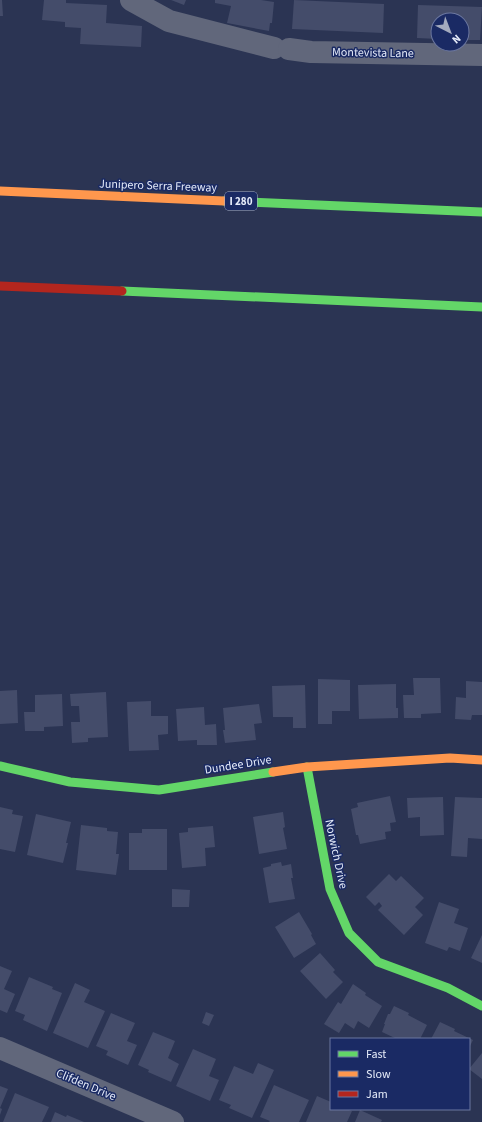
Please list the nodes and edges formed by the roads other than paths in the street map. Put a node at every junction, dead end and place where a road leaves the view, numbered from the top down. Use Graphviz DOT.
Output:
graph roads {
  1 [pos="131,0"];
  2 [pos="482,55"];
  3 [pos="0,191"];
  4 [pos="482,212"];
  5 [pos="0,286"];
  6 [pos="482,307"];
  7 [pos="482,760"];
  8 [pos="0,766"];
  9 [pos="308,767"];
  10 [pos="482,1006"];
  11 [pos="0,1048"];
  12 [pos="173,1122"];
  1 -- 2 [label="street, Montevista Lane"];
  3 -- 4 [label="main road, Junipero Serra Freeway / I 280"];
  5 -- 6 [label="main road"];
  7 -- 9 [label="main road, Dundee Drive"];
  8 -- 9 [label="main road, Dundee Drive"];
  9 -- 10 [label="main road, Norwich Drive"];
  11 -- 12 [label="street, Clifden Drive"];
}
